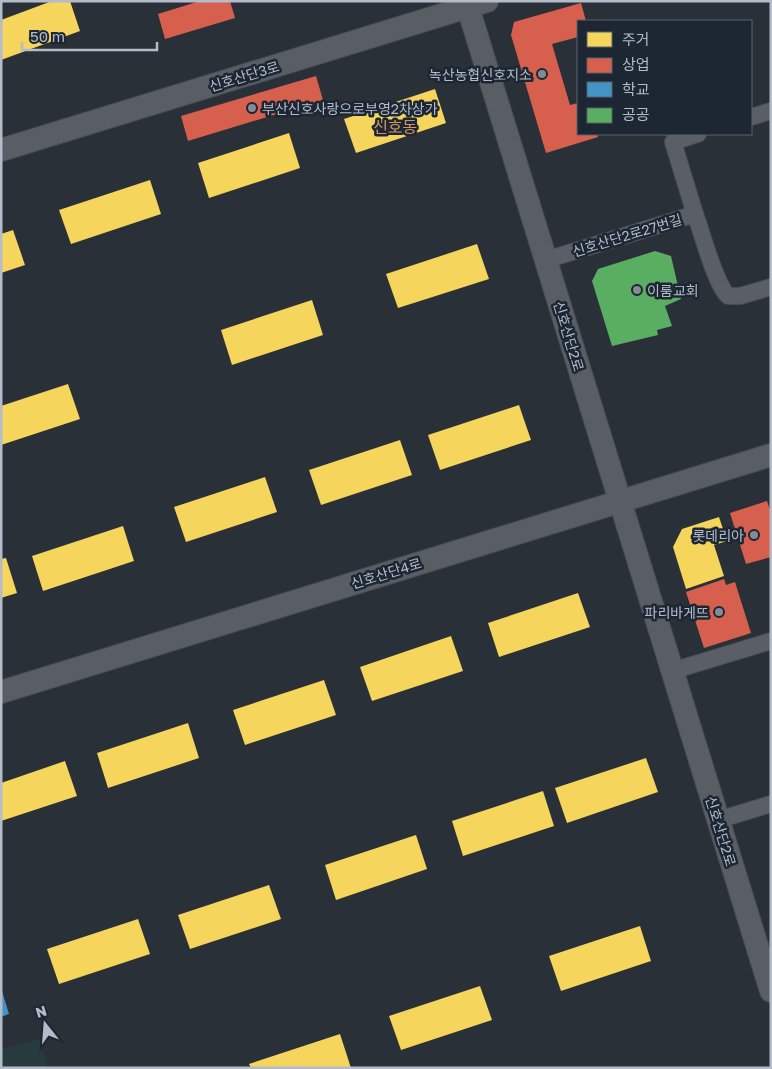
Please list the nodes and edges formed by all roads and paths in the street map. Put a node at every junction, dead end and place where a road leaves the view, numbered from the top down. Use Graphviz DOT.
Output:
graph roads {
  1 [pos="474,3"];
  2 [pos="771,111"];
  3 [pos="752,117"];
  4 [pos="695,135"];
  5 [pos="1,150"];
  6 [pos="695,214"];
  7 [pos="546,260"];
  8 [pos="771,287"];
  9 [pos="771,455"];
  10 [pos="620,501"];
  11 [pos="771,641"];
  12 [pos="672,671"];
  13 [pos="1,692"];
  14 [pos="771,804"];
  15 [pos="718,820"];
  16 [pos="771,991"];
  1 -- 5 [label="main road, 신호산단3로"];
  1 -- 7 [label="main road, 신호산단2로"];
  2 -- 3 [label="street"];
  4 -- 6 [label="street"];
  6 -- 7 [label="street, 신호산단2로27번길"];
  6 -- 8 [label="street, 신호산단2로27번길"];
  7 -- 10 [label="main road, 신호산단2로"];
  9 -- 10 [label="main road, 신호산단4로"];
  10 -- 12 [label="main road, 신호산단2로"];
  10 -- 13 [label="main road, 신호산단4로"];
  11 -- 12 [label="street"];
  12 -- 15 [label="main road, 신호산단2로"];
  14 -- 15 [label="street"];
  15 -- 16 [label="main road, 신호산단2로"];
}
